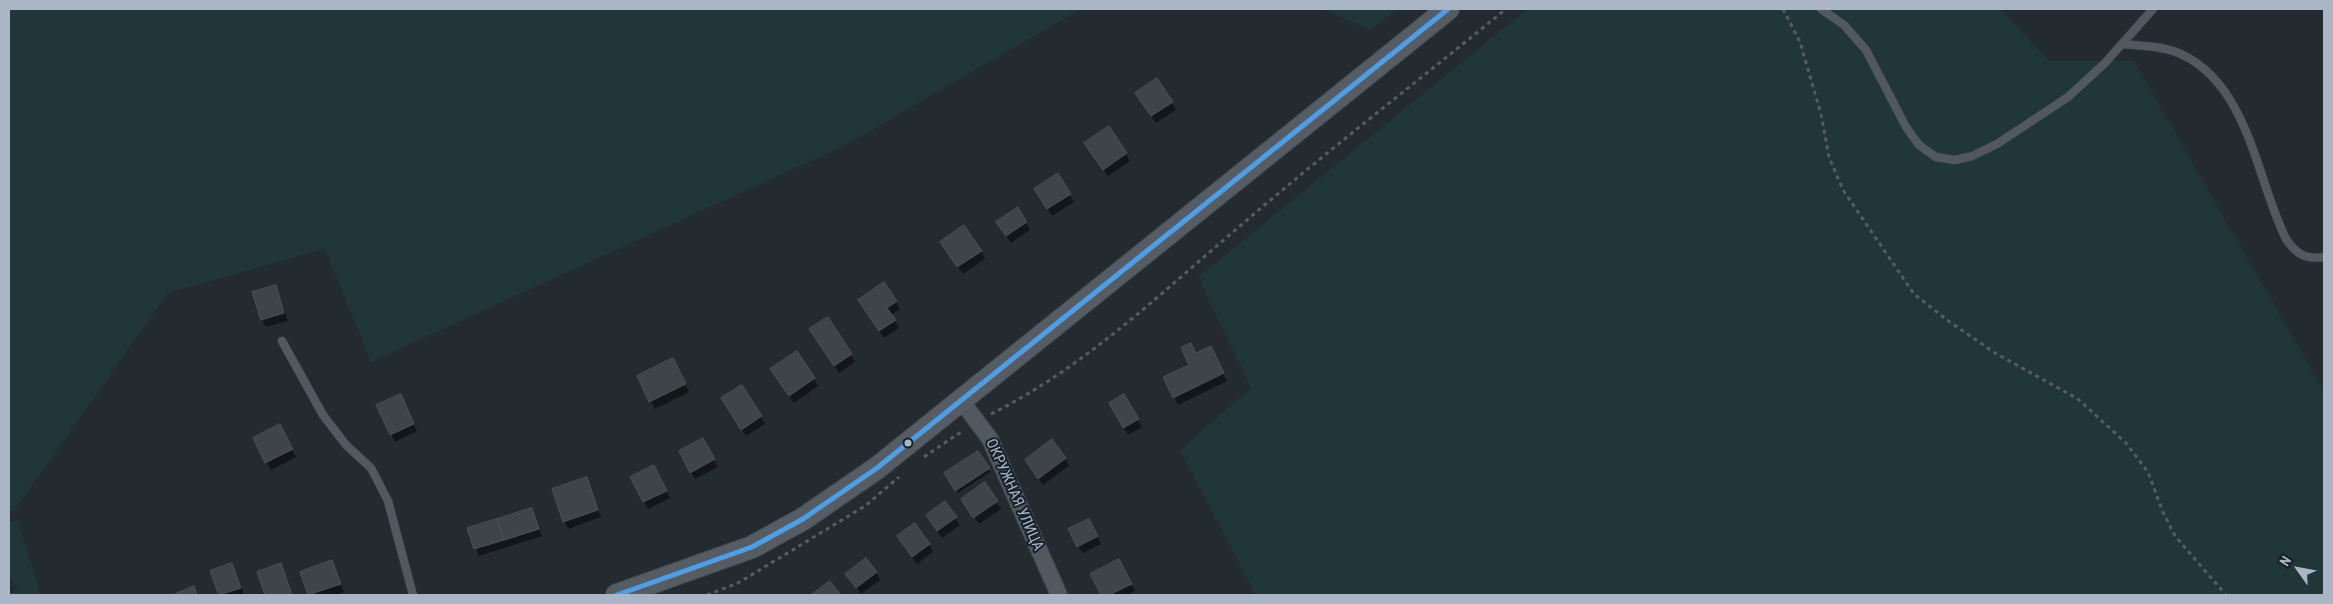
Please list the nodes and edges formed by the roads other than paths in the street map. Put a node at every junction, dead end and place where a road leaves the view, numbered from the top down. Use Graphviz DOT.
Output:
graph roads {
  1 [pos="1448,9"];
  2 [pos="1821,9"];
  3 [pos="2153,9"];
  4 [pos="2122,44"];
  5 [pos="2324,257"];
  6 [pos="282,341"];
  7 [pos="960,399"];
  8 [pos="413,595"];
  9 [pos="617,595"];
  10 [pos="1059,595"];
  1 -- 7 [label="main road"];
  2 -- 4 [label="lane"];
  3 -- 4 [label="lane"];
  4 -- 5 [label="lane"];
  6 -- 8 [label="lane"];
  7 -- 9 [label="main road"];
  7 -- 10 [label="street, ОКРУЖНАЯ УЛИЦА"];
}
